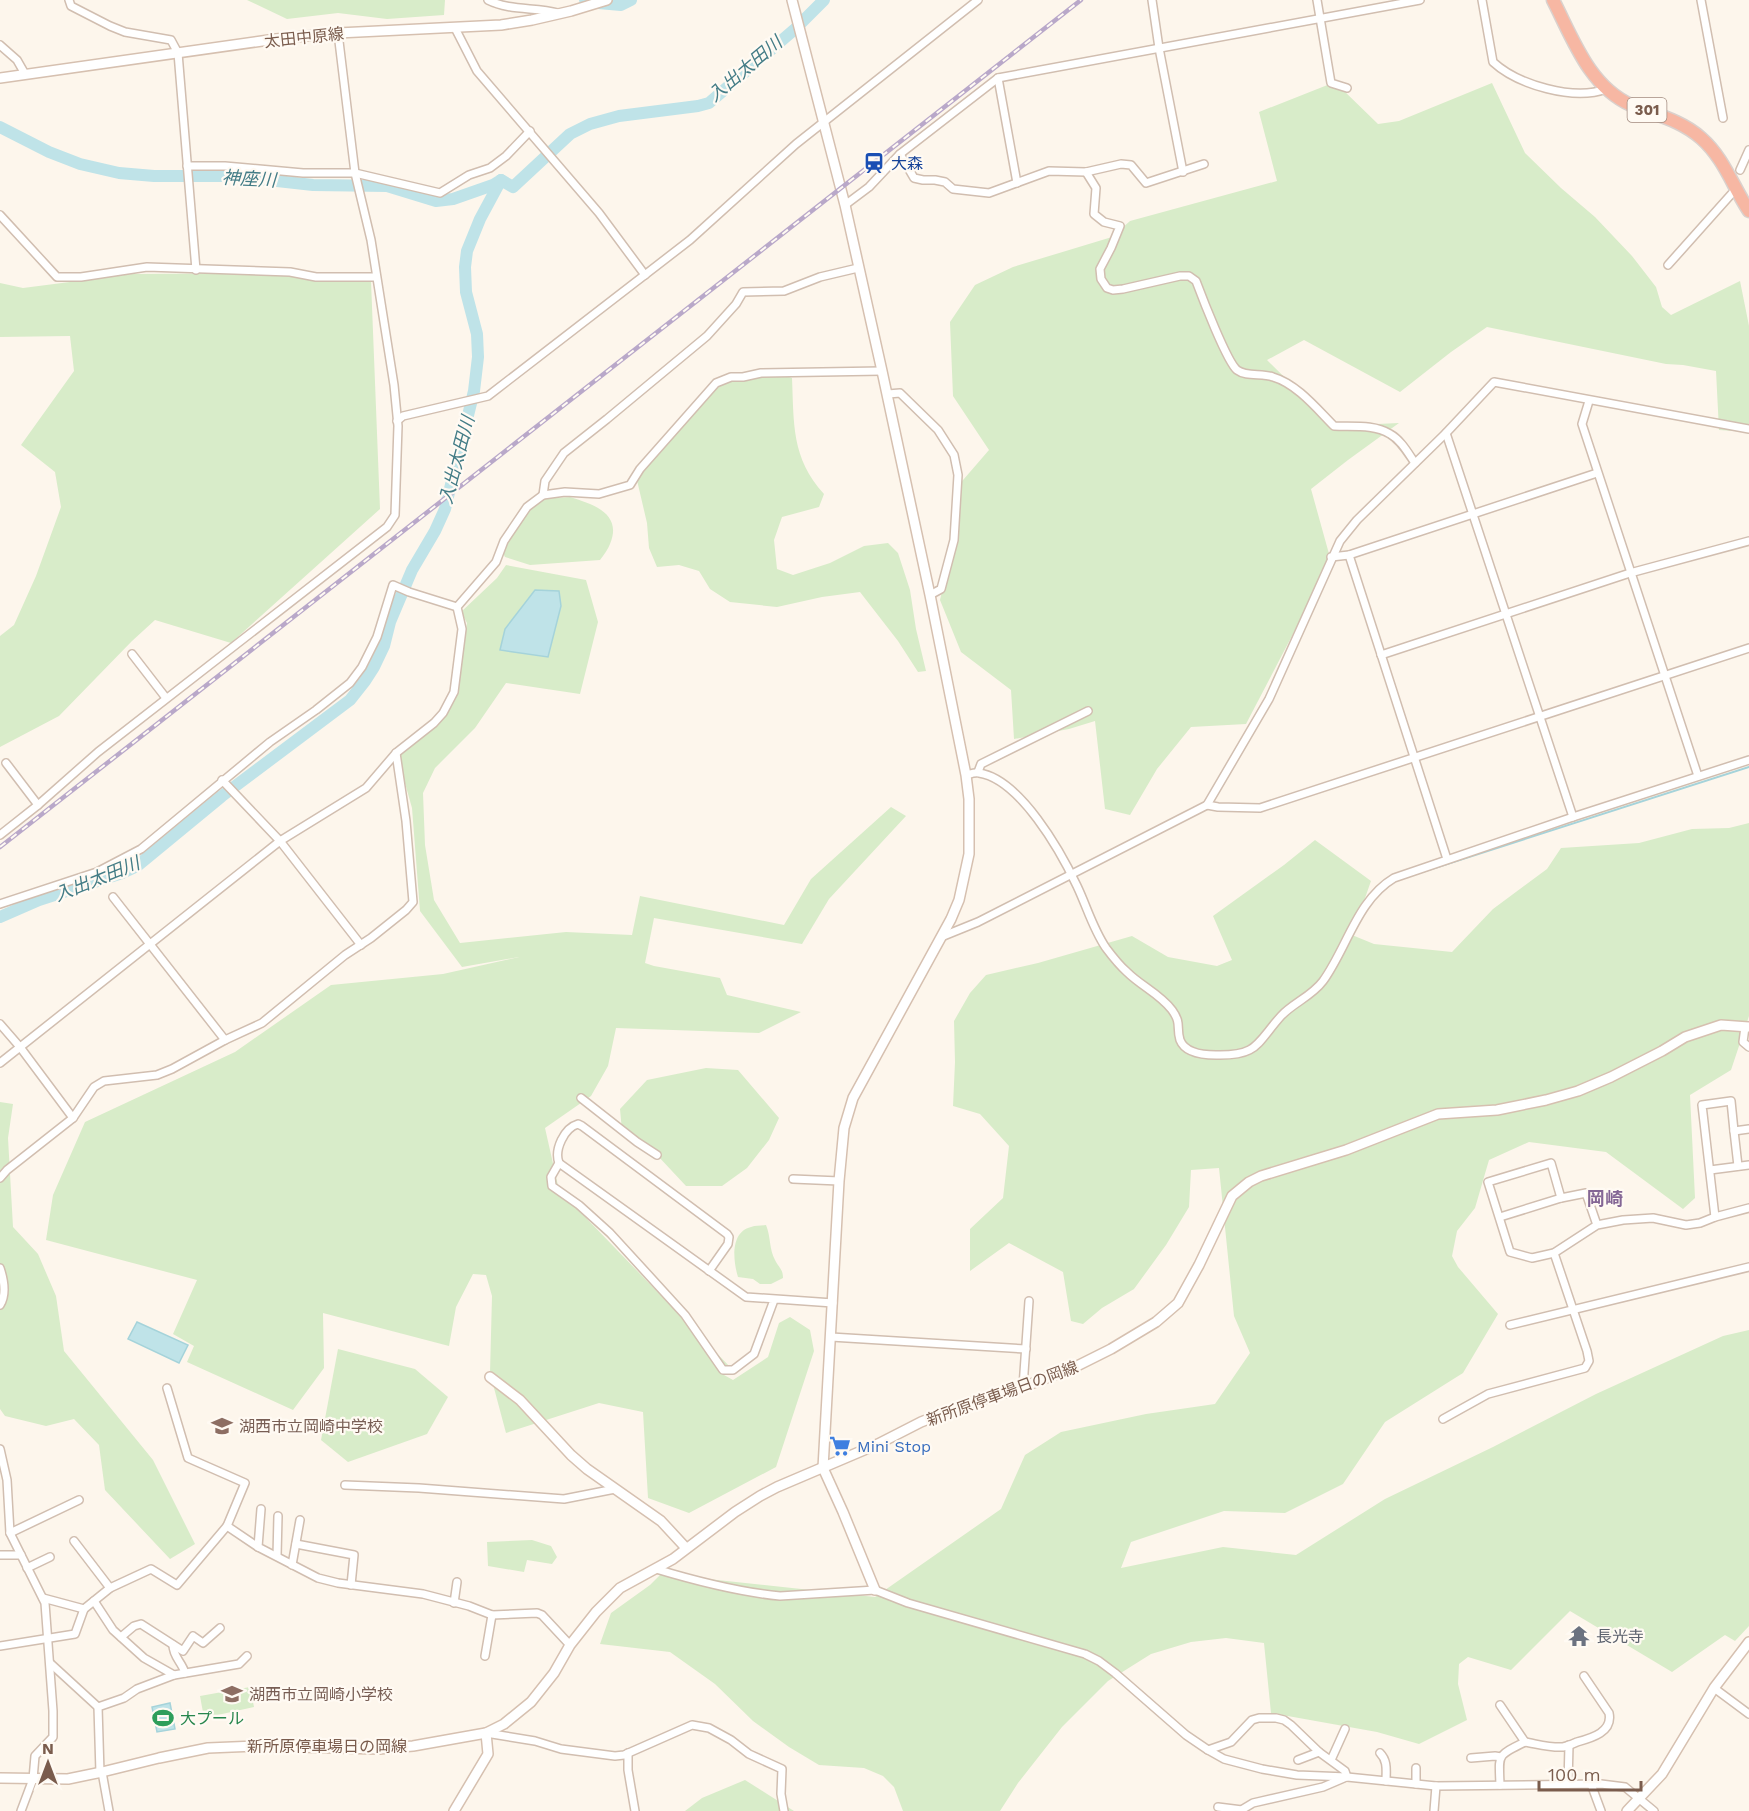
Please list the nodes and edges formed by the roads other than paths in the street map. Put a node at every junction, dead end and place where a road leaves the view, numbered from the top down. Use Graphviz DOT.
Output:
graph roads {
  1 [pos="69,0"];
  2 [pos="488,0"];
  3 [pos="608,0"];
  4 [pos="792,0"];
  5 [pos="978,0"];
  6 [pos="1152,0"];
  7 [pos="1317,0"];
  8 [pos="1420,0"];
  9 [pos="1482,0"];
  10 [pos="1553,0"];
  11 [pos="1701,0"];
  12 [pos="589,3"];
  13 [pos="560,14"];
  14 [pos="1319,18"];
  15 [pos="455,28"];
  16 [pos="338,33"];
  17 [pos="0,45"];
  18 [pos="1159,48"];
  19 [pos="178,53"];
  20 [pos="25,74"];
  21 [pos="0,78"];
  22 [pos="998,78"];
  23 [pos="1347,88"];
  24 [pos="1606,88"];
  25 [pos="1723,118"];
  26 [pos="823,122"];
  27 [pos="530,131"];
  28 [pos="1749,150"];
  29 [pos="900,154"];
  30 [pos="1204,164"];
  31 [pos="187,165"];
  32 [pos="1740,170"];
  33 [pos="1086,172"];
  34 [pos="1183,172"];
  35 [pos="355,173"];
  36 [pos="1017,183"];
  37 [pos="1735,190"];
  38 [pos="845,205"];
  39 [pos="1749,211"];
  40 [pos="0,215"];
  41 [pos="1668,264"];
  42 [pos="858,268"];
  43 [pos="196,270"];
  44 [pos="645,275"];
  45 [pos="376,277"];
  46 [pos="882,371"];
  47 [pos="888,394"];
  48 [pos="1589,401"];
  49 [pos="397,421"];
  50 [pos="1749,429"];
  51 [pos="1446,433"];
  52 [pos="1415,463"];
  53 [pos="1597,473"];
  54 [pos="543,495"];
  55 [pos="1472,513"];
  56 [pos="1749,541"];
  57 [pos="1348,555"];
  58 [pos="1331,557"];
  59 [pos="1630,573"];
  60 [pos="930,595"];
  61 [pos="457,608"];
  62 [pos="1506,614"];
  63 [pos="1749,648"];
  64 [pos="132,654"];
  65 [pos="1381,655"];
  66 [pos="1664,676"];
  67 [pos="166,699"];
  68 [pos="1088,711"];
  69 [pos="1539,717"];
  70 [pos="396,753"];
  71 [pos="1414,757"];
  72 [pos="1749,760"];
  73 [pos="6,763"];
  74 [pos="978,772"];
  75 [pos="966,775"];
  76 [pos="1698,776"];
  77 [pos="222,780"];
  78 [pos="38,805"];
  79 [pos="1207,805"];
  80 [pos="1573,817"];
  81 [pos="0,835"];
  82 [pos="280,841"];
  83 [pos="1447,859"];
  84 [pos="1071,875"];
  85 [pos="112,897"];
  86 [pos="0,904"];
  87 [pos="941,937"];
  88 [pos="149,944"];
  89 [pos="361,945"];
  90 [pos="0,1024"];
  91 [pos="1747,1027"];
  92 [pos="225,1040"];
  93 [pos="20,1047"];
  94 [pos="1749,1047"];
  95 [pos="0,1063"];
  96 [pos="580,1098"];
  97 [pos="73,1118"];
  98 [pos="1749,1129"];
  99 [pos="1734,1131"];
  100 [pos="657,1155"];
  101 [pos="560,1163"];
  102 [pos="1749,1165"];
  103 [pos="1738,1166"];
  104 [pos="1710,1170"];
  105 [pos="0,1178"];
  106 [pos="793,1179"];
  107 [pos="839,1181"];
  108 [pos="1561,1198"];
  109 [pos="1749,1208"];
  110 [pos="1500,1217"];
  111 [pos="1715,1217"];
  112 [pos="1597,1225"];
  113 [pos="1554,1253"];
  114 [pos="1749,1267"];
  115 [pos="0,1268"];
  116 [pos="709,1271"];
  117 [pos="774,1300"];
  118 [pos="1029,1301"];
  119 [pos="833,1303"];
  120 [pos="0,1305"];
  121 [pos="1573,1310"];
  122 [pos="1510,1325"];
  123 [pos="831,1337"];
  124 [pos="1026,1349"];
  125 [pos="490,1377"];
  126 [pos="1023,1387"];
  127 [pos="167,1388"];
  128 [pos="1443,1419"];
  129 [pos="0,1449"];
  130 [pos="823,1468"];
  131 [pos="345,1485"];
  132 [pos="615,1489"];
  133 [pos="79,1500"];
  134 [pos="261,1509"];
  135 [pos="278,1516"];
  136 [pos="300,1520"];
  137 [pos="227,1526"];
  138 [pos="10,1533"];
  139 [pos="74,1541"];
  140 [pos="296,1544"];
  141 [pos="258,1547"];
  142 [pos="686,1548"];
  143 [pos="0,1555"];
  144 [pos="21,1555"];
  145 [pos="50,1557"];
  146 [pos="277,1557"];
  147 [pos="292,1565"];
  148 [pos="27,1568"];
  149 [pos="656,1569"];
  150 [pos="457,1582"];
  151 [pos="351,1585"];
  152 [pos="110,1588"];
  153 [pos="875,1590"];
  154 [pos="43,1598"];
  155 [pos="94,1601"];
  156 [pos="454,1602"];
  157 [pos="84,1609"];
  158 [pos="492,1615"];
  159 [pos="220,1628"];
  160 [pos="121,1637"];
  161 [pos="48,1639"];
  162 [pos="1749,1642"];
  163 [pos="173,1645"];
  164 [pos="570,1645"];
  165 [pos="0,1646"];
  166 [pos="183,1651"];
  167 [pos="247,1656"];
  168 [pos="485,1656"];
  169 [pos="176,1659"];
  170 [pos="51,1663"];
  171 [pos="185,1673"];
  172 [pos="174,1675"];
  173 [pos="1584,1676"];
  174 [pos="1714,1688"];
  175 [pos="1500,1705"];
  176 [pos="98,1707"];
  177 [pos="1749,1714"];
  178 [pos="1345,1729"];
  179 [pos="486,1734"];
  180 [pos="1525,1742"];
  181 [pos="1569,1745"];
  182 [pos="1208,1750"];
  183 [pos="1319,1752"];
  184 [pos="628,1753"];
  185 [pos="1380,1754"];
  186 [pos="1501,1757"];
  187 [pos="1472,1758"];
  188 [pos="1298,1760"];
  189 [pos="1331,1760"];
  190 [pos="1416,1768"];
  191 [pos="101,1772"];
  192 [pos="1347,1777"];
  193 [pos="0,1778"];
  194 [pos="33,1779"];
  195 [pos="1386,1781"];
  196 [pos="1416,1784"];
  197 [pos="1568,1784"];
  198 [pos="1591,1784"];
  199 [pos="1500,1785"];
  200 [pos="1436,1786"];
  201 [pos="1640,1798"];
  202 [pos="1218,1807"];
  203 [pos="21,1811"];
  204 [pos="109,1811"];
  205 [pos="454,1811"];
  206 [pos="635,1811"];
  207 [pos="784,1811"];
  208 [pos="1242,1811"];
  209 [pos="1434,1811"];
  210 [pos="1601,1811"];
  211 [pos="1627,1811"];
  212 [pos="1654,1811"];
  1 -- 19 [label="street"];
  2 -- 13 [label="street"];
  3 -- 12 [label="main road, 太田中原線"];
  4 -- 26 [label="main road"];
  5 -- 26 [label="street"];
  6 -- 18 [label="street"];
  7 -- 14 [label="street"];
  8 -- 14 [label="street"];
  9 -- 24 [label="street"];
  10 -- 24 [label="highway, 301"];
  11 -- 25 [label="street"];
  12 -- 13 [label="main road, 太田中原線"];
  13 -- 15 [label="main road, 太田中原線"];
  14 -- 18 [label="street"];
  14 -- 23 [label="street"];
  15 -- 16 [label="main road, 太田中原線"];
  15 -- 27 [label="street"];
  16 -- 19 [label="main road, 太田中原線"];
  16 -- 35 [label="street"];
  17 -- 20 [label="street"];
  18 -- 22 [label="street"];
  18 -- 34 [label="street"];
  19 -- 20 [label="main road, 太田中原線"];
  19 -- 31 [label="street"];
  20 -- 21 [label="main road, 太田中原線"];
  22 -- 29 [label="street"];
  22 -- 36 [label="street"];
  24 -- 37 [label="highway, 301"];
  26 -- 38 [label="main road"];
  26 -- 44 [label="street"];
  27 -- 35 [label="street"];
  27 -- 44 [label="street"];
  28 -- 32 [label="street"];
  29 -- 36 [label="street"];
  29 -- 38 [label="street"];
  30 -- 34 [label="street"];
  31 -- 35 [label="street"];
  31 -- 43 [label="street"];
  33 -- 34 [label="street"];
  33 -- 36 [label="street"];
  33 -- 52 [label="street"];
  35 -- 45 [label="street"];
  37 -- 39 [label="highway, 301"];
  37 -- 41 [label="street"];
  38 -- 42 [label="main road"];
  40 -- 43 [label="street"];
  42 -- 46 [label="main road"];
  42 -- 54 [label="street"];
  43 -- 45 [label="street"];
  44 -- 49 [label="street"];
  45 -- 49 [label="street"];
  46 -- 47 [label="main road"];
  46 -- 54 [label="street"];
  47 -- 60 [label="main road"];
  47 -- 60 [label="street"];
  48 -- 50 [label="street"];
  48 -- 51 [label="street"];
  48 -- 53 [label="street"];
  49 -- 67 [label="street"];
  51 -- 52 [label="street"];
  51 -- 55 [label="street"];
  52 -- 58 [label="street"];
  53 -- 55 [label="street"];
  53 -- 59 [label="street"];
  54 -- 61 [label="street"];
  55 -- 57 [label="street"];
  55 -- 62 [label="street"];
  56 -- 59 [label="street"];
  57 -- 58 [label="street"];
  57 -- 65 [label="street"];
  58 -- 79 [label="street"];
  59 -- 62 [label="street"];
  59 -- 66 [label="street"];
  60 -- 75 [label="main road"];
  61 -- 70 [label="street"];
  61 -- 77 [label="street"];
  62 -- 65 [label="street"];
  62 -- 69 [label="street"];
  63 -- 66 [label="street"];
  64 -- 67 [label="street"];
  65 -- 71 [label="street"];
  66 -- 69 [label="street"];
  66 -- 76 [label="street"];
  67 -- 78 [label="street"];
  68 -- 74 [label="street"];
  69 -- 71 [label="street"];
  69 -- 80 [label="street"];
  70 -- 82 [label="street"];
  70 -- 89 [label="street"];
  71 -- 79 [label="street"];
  71 -- 83 [label="street"];
  72 -- 76 [label="street"];
  73 -- 78 [label="street"];
  74 -- 75 [label="street"];
  74 -- 84 [label="street"];
  75 -- 87 [label="main road"];
  76 -- 80 [label="street"];
  77 -- 82 [label="street"];
  77 -- 86 [label="street"];
  78 -- 81 [label="street"];
  79 -- 84 [label="street"];
  80 -- 83 [label="street"];
  82 -- 88 [label="street"];
  82 -- 89 [label="street"];
  83 -- 84 [label="street"];
  84 -- 87 [label="street"];
  85 -- 88 [label="street"];
  87 -- 107 [label="main road"];
  88 -- 92 [label="street"];
  88 -- 93 [label="street"];
  89 -- 92 [label="street"];
  90 -- 93 [label="street"];
  91 -- 94 [label="street"];
  91 -- 126 [label="main road, 新所原停車場日の岡線"];
  92 -- 97 [label="street"];
  93 -- 95 [label="street"];
  93 -- 97 [label="street"];
  96 -- 100 [label="street"];
  97 -- 105 [label="street"];
  98 -- 99 [label="street"];
  99 -- 103 [label="street"];
  99 -- 104 [label="street"];
  101 -- 116 [label="street"];
  101 -- 116 [label="street"];
  101 -- 117 [label="street"];
  102 -- 103 [label="street"];
  103 -- 104 [label="street"];
  104 -- 111 [label="street"];
  106 -- 107 [label="street"];
  107 -- 119 [label="main road"];
  108 -- 110 [label="street"];
  108 -- 110 [label="street"];
  108 -- 112 [label="street"];
  109 -- 111 [label="street"];
  110 -- 113 [label="street"];
  111 -- 112 [label="street"];
  112 -- 113 [label="street"];
  113 -- 121 [label="street"];
  114 -- 121 [label="street"];
  115 -- 120 [label="street"];
  116 -- 117 [label="street"];
  117 -- 119 [label="street"];
  118 -- 124 [label="street"];
  119 -- 123 [label="main road"];
  121 -- 122 [label="street"];
  121 -- 128 [label="street"];
  123 -- 124 [label="street"];
  123 -- 130 [label="main road"];
  124 -- 126 [label="street"];
  125 -- 132 [label="main road"];
  126 -- 130 [label="main road, 新所原停車場日の岡線"];
  127 -- 137 [label="street"];
  129 -- 138 [label="street"];
  130 -- 142 [label="main road, 新所原停車場日の岡線"];
  130 -- 153 [label="main road"];
  131 -- 132 [label="street"];
  132 -- 142 [label="main road"];
  133 -- 138 [label="street"];
  134 -- 141 [label="street"];
  135 -- 146 [label="street"];
  136 -- 140 [label="street"];
  137 -- 141 [label="street"];
  137 -- 152 [label="street"];
  138 -- 144 [label="street"];
  139 -- 152 [label="street"];
  140 -- 147 [label="street"];
  140 -- 151 [label="street"];
  141 -- 146 [label="street"];
  142 -- 149 [label="main road, 新所原停車場日の岡線"];
  143 -- 144 [label="street"];
  144 -- 148 [label="street"];
  145 -- 148 [label="street"];
  146 -- 147 [label="street"];
  147 -- 151 [label="street"];
  148 -- 154 [label="street"];
  149 -- 153 [label="street"];
  149 -- 164 [label="main road, 新所原停車場日の岡線"];
  150 -- 156 [label="street"];
  151 -- 156 [label="street"];
  152 -- 155 [label="street"];
  153 -- 182 [label="street"];
  154 -- 157 [label="street"];
  154 -- 161 [label="street"];
  155 -- 157 [label="street"];
  155 -- 160 [label="street"];
  156 -- 158 [label="street"];
  157 -- 161 [label="street"];
  158 -- 164 [label="street"];
  158 -- 168 [label="street"];
  159 -- 166 [label="street"];
  160 -- 163 [label="street"];
  160 -- 172 [label="street"];
  161 -- 165 [label="street"];
  161 -- 170 [label="street"];
  162 -- 174 [label="main road"];
  163 -- 166 [label="street"];
  163 -- 169 [label="street"];
  164 -- 179 [label="main road, 新所原停車場日の岡線"];
  166 -- 169 [label="street"];
  167 -- 171 [label="street"];
  169 -- 171 [label="street"];
  170 -- 176 [label="street"];
  170 -- 194 [label="street"];
  171 -- 172 [label="street"];
  172 -- 176 [label="street"];
  173 -- 181 [label="street"];
  174 -- 177 [label="street"];
  174 -- 201 [label="main road"];
  175 -- 180 [label="street"];
  176 -- 191 [label="street"];
  178 -- 189 [label="street"];
  179 -- 184 [label="street"];
  179 -- 191 [label="main road, 新所原停車場日の岡線"];
  179 -- 205 [label="main road"];
  180 -- 181 [label="street"];
  180 -- 186 [label="street"];
  181 -- 197 [label="street"];
  182 -- 183 [label="street"];
  182 -- 192 [label="street"];
  183 -- 188 [label="street"];
  183 -- 189 [label="street"];
  184 -- 206 [label="street"];
  184 -- 207 [label="street"];
  185 -- 195 [label="street"];
  186 -- 187 [label="street"];
  186 -- 199 [label="street"];
  189 -- 192 [label="street"];
  190 -- 196 [label="street"];
  191 -- 194 [label="main road, 新所原停車場日の岡線"];
  191 -- 204 [label="street"];
  192 -- 195 [label="street"];
  192 -- 208 [label="street"];
  193 -- 194 [label="main road, 新所原停車場日の岡線"];
  194 -- 203 [label="street"];
  195 -- 196 [label="street"];
  196 -- 200 [label="street"];
  197 -- 198 [label="street"];
  197 -- 199 [label="street"];
  198 -- 201 [label="street"];
  198 -- 210 [label="street"];
  199 -- 200 [label="street"];
  200 -- 209 [label="street"];
  201 -- 211 [label="main road"];
  201 -- 212 [label="street"];
  202 -- 208 [label="street"];
}
